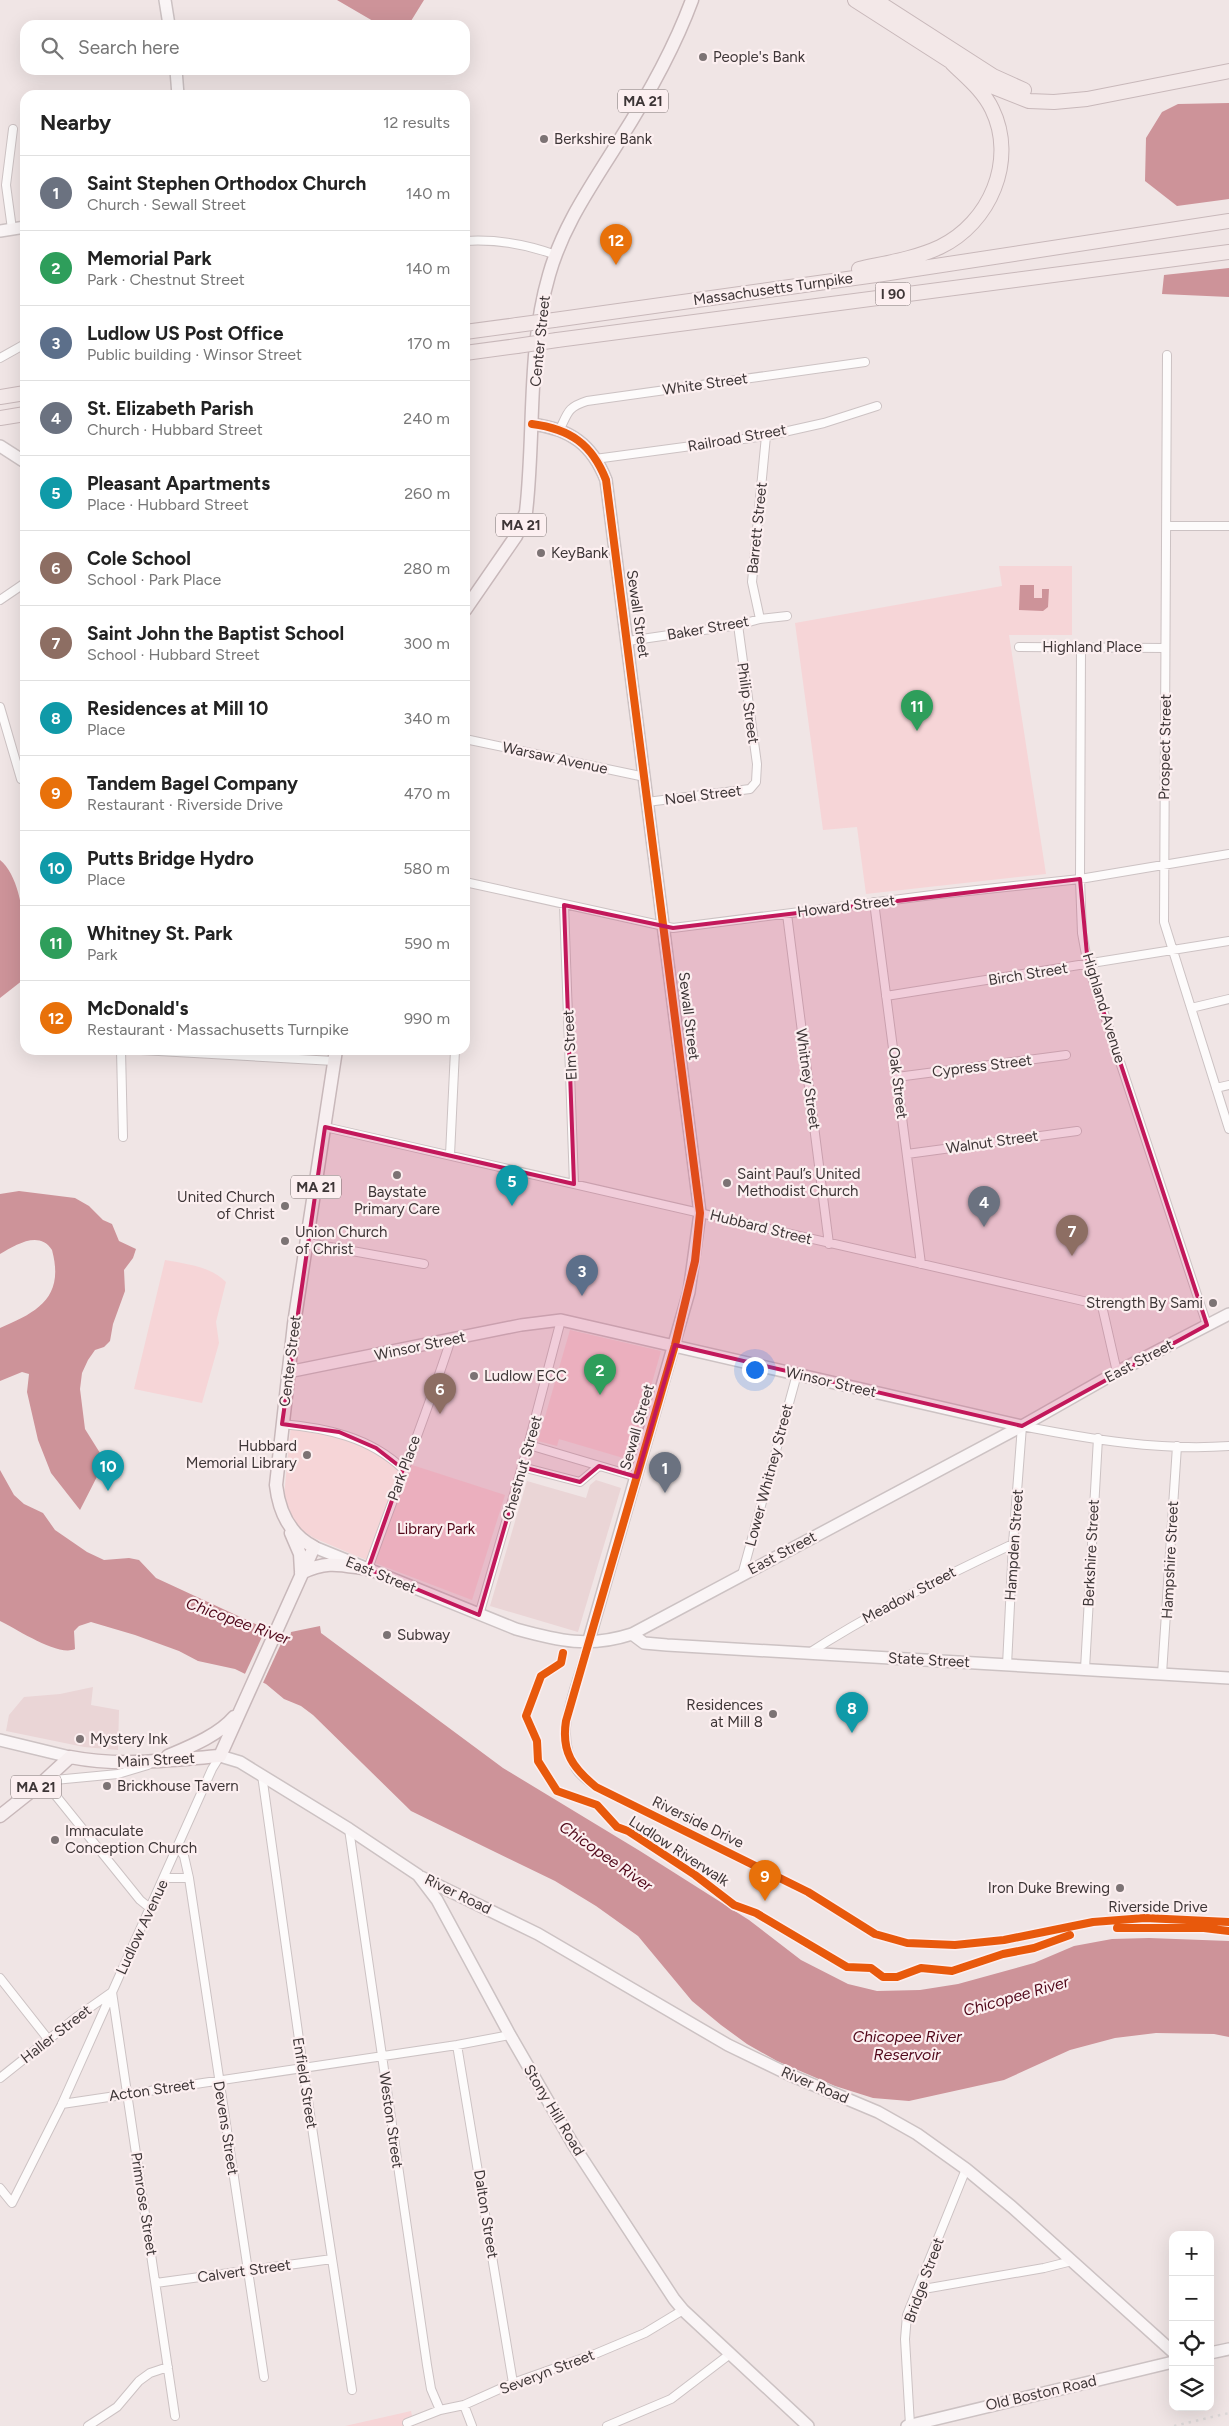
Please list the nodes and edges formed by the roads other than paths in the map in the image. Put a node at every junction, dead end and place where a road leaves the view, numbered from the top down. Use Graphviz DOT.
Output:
graph roads {
  1 [pos="165,0"];
  2 [pos="692,0"];
  3 [pos="855,0"];
  4 [pos="875,0"];
  5 [pos="168,20"];
  6 [pos="952,63"];
  7 [pos="1229,65"];
  8 [pos="176,75"];
  9 [pos="178,90"];
  10 [pos="13,129"];
  11 [pos="1229,221"];
  12 [pos="20,228"];
  13 [pos="12,229"];
  14 [pos="0,231"];
  15 [pos="470,242"];
  16 [pos="1229,252"];
  17 [pos="556,255"];
  18 [pos="696,300"];
  19 [pos="470,331"];
  20 [pos="20,347"];
  21 [pos="470,352"];
  22 [pos="1167,355"];
  23 [pos="0,358"];
  24 [pos="864,362"];
  25 [pos="20,394"];
  26 [pos="0,397"];
  27 [pos="878,406"];
  28 [pos="20,415"];
  29 [pos="0,418"];
  30 [pos="532,424"];
  31 [pos="560,429"];
  32 [pos="766,436"];
  33 [pos="0,446"];
  34 [pos="20,459"];
  35 [pos="595,459"];
  36 [pos="1167,526"];
  37 [pos="1229,526"];
  38 [pos="20,586"];
  39 [pos="0,600"];
  40 [pos="470,602"];
  41 [pos="787,616"];
  42 [pos="760,619"];
  43 [pos="738,625"];
  44 [pos="628,641"];
  45 [pos="1019,647"];
  46 [pos="1081,647"];
  47 [pos="1165,648"];
  48 [pos="0,707"];
  49 [pos="470,740"];
  50 [pos="20,775"];
  51 [pos="645,777"];
  52 [pos="756,782"];
  53 [pos="647,802"];
  54 [pos="1229,854"];
  55 [pos="1164,864"];
  56 [pos="1080,879"];
  57 [pos="470,883"];
  58 [pos="874,902"];
  59 [pos="564,905"];
  60 [pos="787,914"];
  61 [pos="663,927"];
  62 [pos="1229,941"];
  63 [pos="1172,950"];
  64 [pos="1088,964"];
  65 [pos="886,996"];
  66 [pos="1229,999"];
  67 [pos="1191,1008"];
  68 [pos="121,1055"];
  69 [pos="303,1055"];
  70 [pos="455,1055"];
  71 [pos="1066,1055"];
  72 [pos="335,1056"];
  73 [pos="897,1077"];
  74 [pos="1229,1085"];
  75 [pos="1216,1088"];
  76 [pos="325,1127"];
  77 [pos="1229,1129"];
  78 [pos="1077,1131"];
  79 [pos="123,1138"];
  80 [pos="906,1154"];
  81 [pos="450,1155"];
  82 [pos="574,1184"];
  83 [pos="700,1213"];
  84 [pos="308,1243"];
  85 [pos="829,1244"];
  86 [pos="424,1264"];
  87 [pos="921,1264"];
  88 [pos="1229,1314"];
  89 [pos="561,1320"];
  90 [pos="1207,1325"];
  91 [pos="451,1339"];
  92 [pos="675,1345"];
  93 [pos="288,1372"];
  94 [pos="1117,1372"];
  95 [pos="797,1374"];
  96 [pos="282,1424"];
  97 [pos="1022,1426"];
  98 [pos="1098,1438"];
  99 [pos="529,1445"];
  100 [pos="1177,1446"];
  101 [pos="1229,1446"];
  102 [pos="599,1466"];
  103 [pos="522,1467"];
  104 [pos="403,1469"];
  105 [pos="637,1477"];
  106 [pos="285,1519"];
  107 [pos="1013,1544"];
  108 [pos="314,1548"];
  109 [pos="368,1569"];
  110 [pos="302,1572"];
  111 [pos="742,1575"];
  112 [pos="479,1615"];
  113 [pos="632,1634"];
  114 [pos="588,1643"];
  115 [pos="808,1653"];
  116 [pos="1007,1665"];
  117 [pos="1085,1669"];
  118 [pos="1162,1674"];
  119 [pos="1229,1678"];
  120 [pos="240,1709"];
  121 [pos="0,1740"];
  122 [pos="220,1756"];
  123 [pos="70,1757"];
  124 [pos="154,1762"];
  125 [pos="262,1775"];
  126 [pos="44,1781"];
  127 [pos="303,1800"];
  128 [pos="0,1816"];
  129 [pos="349,1829"];
  130 [pos="178,1847"];
  131 [pos="418,1875"];
  132 [pos="165,1878"];
  133 [pos="189,1878"];
  134 [pos="151,1909"];
  135 [pos="1229,1922"];
  136 [pos="0,1978"];
  137 [pos="112,1992"];
  138 [pos="510,2035"];
  139 [pos="48,2039"];
  140 [pos="457,2045"];
  141 [pos="382,2057"];
  142 [pos="303,2068"];
  143 [pos="0,2078"];
  144 [pos="219,2081"];
  145 [pos="127,2094"];
  146 [pos="62,2104"];
  147 [pos="966,2169"];
  148 [pos="0,2188"];
  149 [pos="332,2259"];
  150 [pos="1072,2261"];
  151 [pos="247,2271"];
  152 [pos="156,2282"];
  153 [pos="918,2290"];
  154 [pos="683,2310"];
  155 [pos="1169,2348"];
  156 [pos="1229,2349"];
  157 [pos="1214,2352"];
  158 [pos="730,2354"];
  159 [pos="1169,2363"];
  160 [pos="168,2367"];
  161 [pos="264,2377"];
  162 [pos="513,2384"];
  163 [pos="352,2390"];
  164 [pos="464,2405"];
  165 [pos="440,2410"];
  166 [pos="175,2416"];
  167 [pos="407,2423"];
  168 [pos="88,2426"];
  169 [pos="472,2426"];
  170 [pos="607,2426"];
  171 [pos="808,2426"];
  172 [pos="909,2426"];
  1 -- 5 [label="street"];
  2 -- 17 [label="main road, Center Street / MA 21"];
  3 -- 6 [label="highway"];
  4 -- 7 [label="highway"];
  6 -- 7 [label="highway"];
  6 -- 18 [label="highway"];
  8 -- 9 [label="street"];
  10 -- 13 [label="street"];
  11 -- 18 [label="highway, Massachusetts Turnpike / I 90"];
  12 -- 13 [label="street"];
  13 -- 14 [label="street"];
  15 -- 17 [label="street"];
  16 -- 21 [label="highway, Massachusetts Turnpike / I 90, bridge"];
  17 -- 30 [label="main road, Center Street / MA 21"];
  18 -- 19 [label="highway, Massachusetts Turnpike / I 90, bridge"];
  20 -- 23 [label="street"];
  22 -- 36 [label="street, Prospect Street"];
  24 -- 31 [label="street, White Street"];
  25 -- 26 [label="highway"];
  27 -- 32 [label="street, Railroad Street"];
  28 -- 29 [label="highway"];
  30 -- 31 [label="street, Sewall Street"];
  30 -- 40 [label="main road, Center Street / MA 21"];
  31 -- 35 [label="street, Sewall Street"];
  32 -- 35 [label="street, Railroad Street"];
  32 -- 42 [label="street, Barrett Street"];
  33 -- 34 [label="street"];
  35 -- 44 [label="street, Sewall Street"];
  36 -- 37 [label="street"];
  36 -- 47 [label="street, Prospect Street"];
  38 -- 39 [label="street"];
  41 -- 42 [label="street, Baker Street"];
  42 -- 43 [label="street, Baker Street"];
  43 -- 44 [label="street, Baker Street"];
  43 -- 52 [label="street, Philip Street"];
  44 -- 51 [label="street, Sewall Street"];
  45 -- 46 [label="street, Highland Place"];
  46 -- 47 [label="street, Highland Place"];
  46 -- 56 [label="street, Highland Avenue"];
  47 -- 55 [label="street, Prospect Street"];
  48 -- 50 [label="street"];
  49 -- 51 [label="street, Warsaw Avenue"];
  51 -- 53 [label="street, Sewall Street"];
  52 -- 53 [label="street, Noel Street"];
  53 -- 61 [label="street, Sewall Street"];
  54 -- 55 [label="street, Howard Street"];
  55 -- 56 [label="street, Howard Street"];
  55 -- 63 [label="street, Prospect Street"];
  56 -- 58 [label="street, Howard Street"];
  56 -- 64 [label="street, Highland Avenue"];
  57 -- 59 [label="street, Howard Street"];
  58 -- 60 [label="street, Howard Street"];
  58 -- 65 [label="street, Oak Street"];
  59 -- 61 [label="street, Howard Street"];
  59 -- 82 [label="street, Elm Street"];
  60 -- 61 [label="street, Howard Street"];
  60 -- 85 [label="street, Whitney Street"];
  61 -- 83 [label="street, Sewall Street"];
  62 -- 63 [label="street, Birch Street"];
  63 -- 64 [label="street, Birch Street"];
  63 -- 67 [label="street, Prospect Street"];
  64 -- 65 [label="street, Birch Street"];
  64 -- 90 [label="street, Highland Avenue"];
  65 -- 73 [label="street, Oak Street"];
  66 -- 67 [label="street"];
  67 -- 75 [label="street, Prospect Street"];
  68 -- 79 [label="street"];
  69 -- 72 [label="street"];
  70 -- 81 [label="street"];
  71 -- 73 [label="street, Cypress Street"];
  72 -- 76 [label="main road, Center Street / MA 21"];
  73 -- 80 [label="street, Oak Street"];
  74 -- 75 [label="street"];
  75 -- 77 [label="street, Prospect Street"];
  76 -- 81 [label="street, Hubbard Street"];
  76 -- 84 [label="main road, Center Street / MA 21"];
  78 -- 80 [label="street, Walnut Street"];
  80 -- 87 [label="street, Oak Street"];
  81 -- 82 [label="street, Hubbard Street"];
  82 -- 83 [label="street, Hubbard Street"];
  83 -- 85 [label="street, Hubbard Street"];
  83 -- 92 [label="street, Sewall Street"];
  84 -- 86 [label="street"];
  84 -- 93 [label="main road, Center Street / MA 21"];
  85 -- 87 [label="street, Hubbard Street"];
  87 -- 94 [label="street, Hubbard Street"];
  88 -- 90 [label="street, East Street"];
  89 -- 91 [label="street, Winsor Street"];
  89 -- 92 [label="street, Winsor Street"];
  89 -- 99 [label="street, Chestnut Street"];
  90 -- 94 [label="street, East Street"];
  91 -- 93 [label="street, Winsor Street"];
  91 -- 104 [label="street, Park Place"];
  92 -- 95 [label="street, Winsor Street"];
  92 -- 105 [label="street, Sewall Street"];
  93 -- 96 [label="main road, Center Street / MA 21"];
  94 -- 97 [label="street, East Street"];
  95 -- 97 [label="street, Winsor Street"];
  95 -- 111 [label="street, Lower Whitney Street"];
  96 -- 104 [label="street"];
  96 -- 106 [label="main road, Center Street / MA 21"];
  97 -- 98 [label="street, Winsor Street"];
  97 -- 107 [label="street, Hampden Street"];
  97 -- 111 [label="street, East Street"];
  98 -- 100 [label="street, Winsor Street"];
  98 -- 117 [label="street, Berkshire Street"];
  99 -- 102 [label="street"];
  99 -- 103 [label="street, Chestnut Street"];
  100 -- 101 [label="street, Winsor Street"];
  100 -- 118 [label="street, Hampshire Street"];
  102 -- 103 [label="street"];
  102 -- 105 [label="street"];
  103 -- 112 [label="street, Chestnut Street"];
  104 -- 109 [label="street, Park Place"];
  105 -- 114 [label="street, Sewall Street"];
  106 -- 108 [label="main road, Center Street / MA 21"];
  106 -- 110 [label="main road"];
  107 -- 115 [label="street, Meadow Street"];
  107 -- 116 [label="street, Hampden Street"];
  108 -- 109 [label="street, East Street"];
  108 -- 110 [label="main road"];
  109 -- 110 [label="main road"];
  109 -- 112 [label="street, East Street"];
  110 -- 120 [label="main road, Ludlow Avenue"];
  111 -- 113 [label="street, East Street"];
  112 -- 114 [label="street, East Street"];
  113 -- 114 [label="street, East Street"];
  113 -- 115 [label="street, State Street"];
  114 -- 135 [label="street, Riverside Drive"];
  115 -- 116 [label="street, State Street"];
  116 -- 117 [label="street, State Street"];
  117 -- 118 [label="street, State Street"];
  118 -- 119 [label="street, State Street"];
  120 -- 122 [label="main road, Ludlow Avenue"];
  120 -- 124 [label="main road"];
  121 -- 123 [label="street, Main Street"];
  122 -- 124 [label="main road, Main Street / MA 21"];
  122 -- 125 [label="street, Main Street"];
  122 -- 130 [label="street, Ludlow Avenue"];
  123 -- 124 [label="main road, Main Street / MA 21"];
  123 -- 126 [label="main road, MA 21"];
  124 -- 126 [label="street"];
  125 -- 127 [label="street, Main Street"];
  125 -- 142 [label="street, Enfield Street"];
  126 -- 128 [label="main road, MA 21"];
  126 -- 134 [label="street"];
  127 -- 129 [label="street, Stony Hill Road"];
  129 -- 131 [label="street, Stony Hill Road"];
  129 -- 141 [label="street, Weston Street"];
  130 -- 132 [label="street, Ludlow Avenue"];
  130 -- 133 [label="street, Devens Street"];
  131 -- 138 [label="street, Stony Hill Road"];
  131 -- 147 [label="street, River Road"];
  132 -- 133 [label="street"];
  132 -- 134 [label="street, Ludlow Avenue"];
  133 -- 144 [label="street, Devens Street"];
  134 -- 137 [label="street, Ludlow Avenue"];
  136 -- 139 [label="street"];
  137 -- 139 [label="street, Haller Street"];
  137 -- 145 [label="street, Primrose Street"];
  137 -- 146 [label="street, Ludlow Avenue"];
  138 -- 140 [label="street, Acton Street"];
  138 -- 154 [label="street, Stony Hill Road"];
  139 -- 143 [label="street, Haller Street"];
  140 -- 141 [label="street, Acton Street"];
  140 -- 162 [label="street, Dalton Street"];
  141 -- 142 [label="street, Acton Street"];
  141 -- 165 [label="street, Weston Street"];
  142 -- 144 [label="street, Acton Street"];
  142 -- 149 [label="street, Enfield Street"];
  144 -- 145 [label="street, Acton Street"];
  144 -- 151 [label="street, Devens Street"];
  145 -- 146 [label="street, Acton Street"];
  145 -- 152 [label="street, Primrose Street"];
  146 -- 148 [label="street, Ludlow Avenue"];
  147 -- 150 [label="street, River Road"];
  147 -- 153 [label="street, Bridge Street"];
  149 -- 151 [label="street, Calvert Street"];
  149 -- 163 [label="street, Enfield Street"];
  150 -- 153 [label="street"];
  150 -- 155 [label="street, River Road"];
  151 -- 152 [label="street, Calvert Street"];
  151 -- 161 [label="street, Devens Street"];
  152 -- 160 [label="street, Primrose Street"];
  153 -- 172 [label="street, Bridge Street"];
  154 -- 158 [label="street, Stony Hill Road"];
  154 -- 162 [label="street, Severyn Street"];
  156 -- 157 [label="street"];
  158 -- 170 [label="street"];
  158 -- 171 [label="street, Stony Hill Road"];
  159 -- 172 [label="street, Old Boston Road"];
  160 -- 166 [label="street, Primrose Street"];
  160 -- 168 [label="street"];
  162 -- 164 [label="street, Severyn Street"];
  164 -- 165 [label="street, Severyn Street"];
  164 -- 169 [label="street"];
  165 -- 167 [label="street, Severyn Street"];
}
